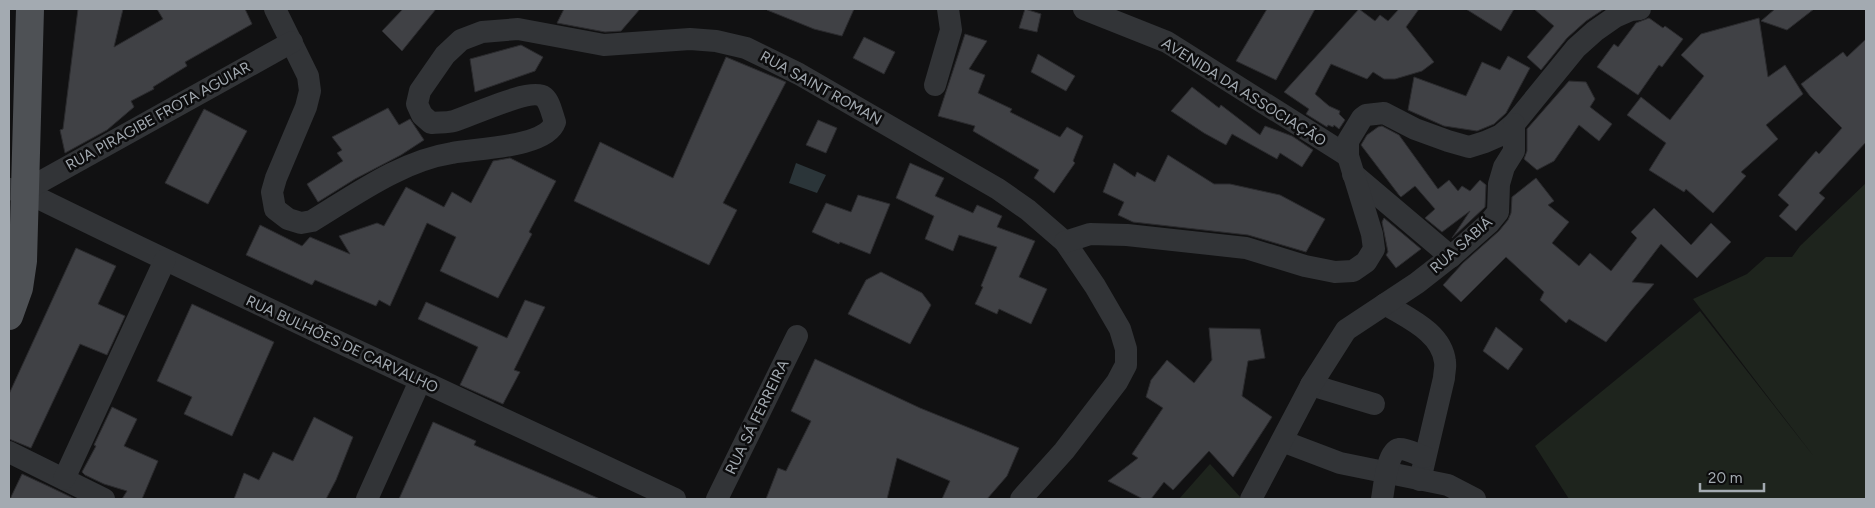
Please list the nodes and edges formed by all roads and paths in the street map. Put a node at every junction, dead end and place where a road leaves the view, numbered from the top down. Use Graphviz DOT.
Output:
graph roads {
  1 [pos="30,9"];
  2 [pos="275,9"];
  3 [pos="948,9"];
  4 [pos="1084,9"];
  5 [pos="1640,9"];
  6 [pos="292,42"];
  7 [pos="935,85"];
  8 [pos="1514,124"];
  9 [pos="1350,165"];
  10 [pos="16,190"];
  11 [pos="1065,242"];
  12 [pos="1451,257"];
  13 [pos="165,260"];
  14 [pos="1385,304"];
  15 [pos="9,316"];
  16 [pos="797,336"];
  17 [pos="420,381"];
  18 [pos="1311,385"];
  19 [pos="1374,404"];
  20 [pos="1282,441"];
  21 [pos="9,452"];
  22 [pos="1425,457"];
  23 [pos="1387,474"];
  24 [pos="64,479"];
  25 [pos="1420,480"];
  26 [pos="104,499"];
  27 [pos="367,499"];
  28 [pos="675,499"];
  29 [pos="717,499"];
  30 [pos="1021,499"];
  31 [pos="1251,499"];
  32 [pos="1382,499"];
  33 [pos="1475,499"];
  1 -- 10 [label="main road"];
  2 -- 6 [label="street"];
  3 -- 7 [label="street"];
  4 -- 9 [label="street, AVENIDA DA ASSOCIAÇÃO"];
  5 -- 8 [label="street"];
  6 -- 10 [label="street, RUA PIRAGIBE FROTA AGUIAR"];
  6 -- 11 [label="street, RUA SAINT ROMAN"];
  8 -- 9 [label="street"];
  8 -- 12 [label="street, RUA SABIÁ"];
  9 -- 11 [label="street"];
  9 -- 12 [label="street, AVENIDA DA ASSOCIAÇÃO"];
  10 -- 13 [label="street, RUA BULHÕES DE CARVALHO"];
  10 -- 15 [label="main road"];
  11 -- 30 [label="street, RUA SAINT ROMAN"];
  12 -- 14 [label="street, RUA SABIÁ"];
  13 -- 17 [label="street, RUA BULHÕES DE CARVALHO"];
  13 -- 24 [label="street"];
  14 -- 18 [label="street, RUA SABIÁ"];
  14 -- 22 [label="street"];
  16 -- 29 [label="street, RUA SÁ FERREIRA"];
  17 -- 27 [label="street"];
  17 -- 28 [label="street, RUA BULHÕES DE CARVALHO"];
  18 -- 19 [label="street"];
  18 -- 20 [label="street"];
  20 -- 23 [label="street"];
  20 -- 31 [label="street"];
  21 -- 24 [label="street"];
  22 -- 23 [label="street"];
  22 -- 25 [label="street"];
  23 -- 25 [label="street"];
  23 -- 32 [label="street"];
  24 -- 26 [label="street"];
  25 -- 33 [label="street"];
}
